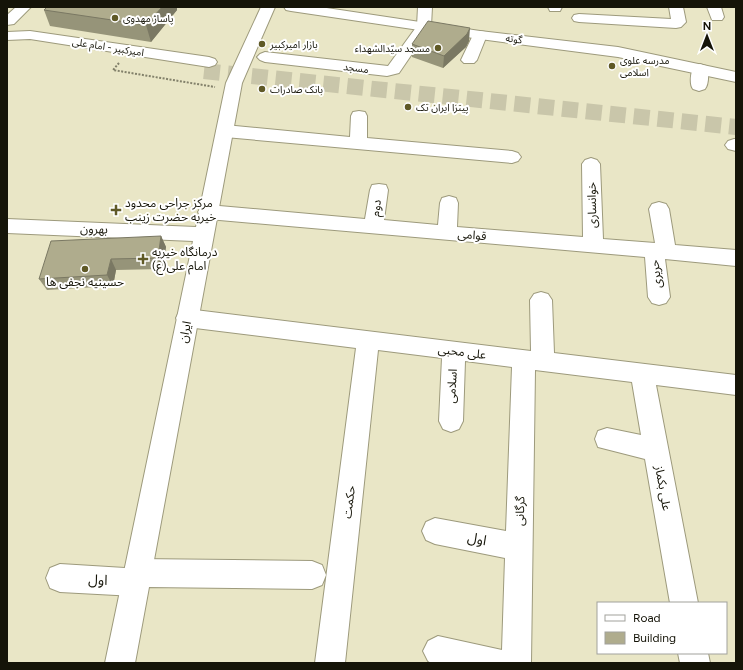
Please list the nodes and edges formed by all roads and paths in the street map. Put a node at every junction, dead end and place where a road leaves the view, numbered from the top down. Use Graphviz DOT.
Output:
graph roads {
  1 [pos="24,7"];
  2 [pos="268,7"];
  3 [pos="290,7"];
  4 [pos="425,7"];
  5 [pos="637,7"];
  6 [pos="676,7"];
  7 [pos="579,18"];
  8 [pos="8,21"];
  9 [pos="640,22"];
  10 [pos="424,26"];
  11 [pos="480,35"];
  12 [pos="7,36"];
  13 [pos="7,42"];
  14 [pos="265,57"];
  15 [pos="113,60"];
  16 [pos="469,60"];
  17 [pos="700,69"];
  18 [pos="736,78"];
  19 [pos="699,86"];
  20 [pos="232,89"];
  21 [pos="359,116"];
  22 [pos="225,131"];
  23 [pos="358,142"];
  24 [pos="512,157"];
  25 [pos="591,164"];
  26 [pos="379,190"];
  27 [pos="449,203"];
  28 [pos="659,210"];
  29 [pos="208,212"];
  30 [pos="7,226"];
  31 [pos="374,226"];
  32 [pos="447,233"];
  33 [pos="204,234"];
  34 [pos="593,246"];
  35 [pos="660,252"];
  36 [pos="736,258"];
  37 [pos="659,297"];
  38 [pos="541,300"];
  39 [pos="187,318"];
  40 [pos="368,341"];
  41 [pos="454,351"];
  42 [pos="533,361"];
  43 [pos="642,374"];
  44 [pos="736,385"];
  45 [pos="451,421"];
  46 [pos="607,439"];
  47 [pos="656,450"];
  48 [pos="436,531"];
  49 [pos="519,547"];
  50 [pos="312,575"];
  51 [pos="136,577"];
  52 [pos="60,578"];
  53 [pos="684,602"];
  54 [pos="438,651"];
  55 [pos="120,663"];
  56 [pos="330,663"];
  57 [pos="496,663"];
  58 [pos="516,663"];
  1 -- 8 [label="street"];
  2 -- 20 [label="street, ایران"];
  3 -- 10 [label="street, گوته"];
  4 -- 10 [label="street"];
  5 -- 9 [label="street"];
  6 -- 9 [label="street"];
  7 -- 9 [label="street"];
  10 -- 11 [label="street, گوته"];
  10 -- 14 [label="street, مسجد"];
  11 -- 16 [label="street"];
  11 -- 17 [label="street, گوته"];
  12 -- 13 [label="street, امیرکبیر - امام علی"];
  15 -- 20 [label="path"];
  17 -- 18 [label="street, گوته"];
  17 -- 19 [label="street"];
  20 -- 22 [label="street, ایران"];
  21 -- 23 [label="street"];
  22 -- 23 [label="street"];
  22 -- 29 [label="street, ایران"];
  23 -- 24 [label="street"];
  25 -- 34 [label="street, خوانساری"];
  26 -- 31 [label="street, دوم"];
  27 -- 32 [label="street"];
  28 -- 35 [label="street, حریری"];
  29 -- 31 [label="street, قوامی"];
  29 -- 33 [label="street, ایران"];
  30 -- 33 [label="street, بهرون"];
  31 -- 32 [label="street, قوامی"];
  32 -- 34 [label="street, قوامی"];
  33 -- 39 [label="street, ایران"];
  34 -- 35 [label="street, قوامی"];
  35 -- 36 [label="street, قوامی"];
  35 -- 37 [label="street, حریری"];
  38 -- 42 [label="street, گرگانی"];
  39 -- 40 [label="street, علی محبی"];
  39 -- 51 [label="street, ایران"];
  40 -- 41 [label="street, علی محبی"];
  40 -- 56 [label="street, حکمت"];
  41 -- 42 [label="street, علی محبی"];
  41 -- 45 [label="street, اسلامی"];
  42 -- 43 [label="street, علی محبی"];
  42 -- 49 [label="street, گرگانی"];
  43 -- 44 [label="street, علی محبی"];
  43 -- 47 [label="street, علی بکماز"];
  46 -- 47 [label="street"];
  47 -- 53 [label="street, علی بکماز"];
  48 -- 49 [label="street, اول"];
  49 -- 58 [label="street, گرگانی"];
  50 -- 51 [label="street, اول"];
  51 -- 52 [label="street, اول"];
  51 -- 55 [label="street, ایران"];
  54 -- 57 [label="street"];
}
